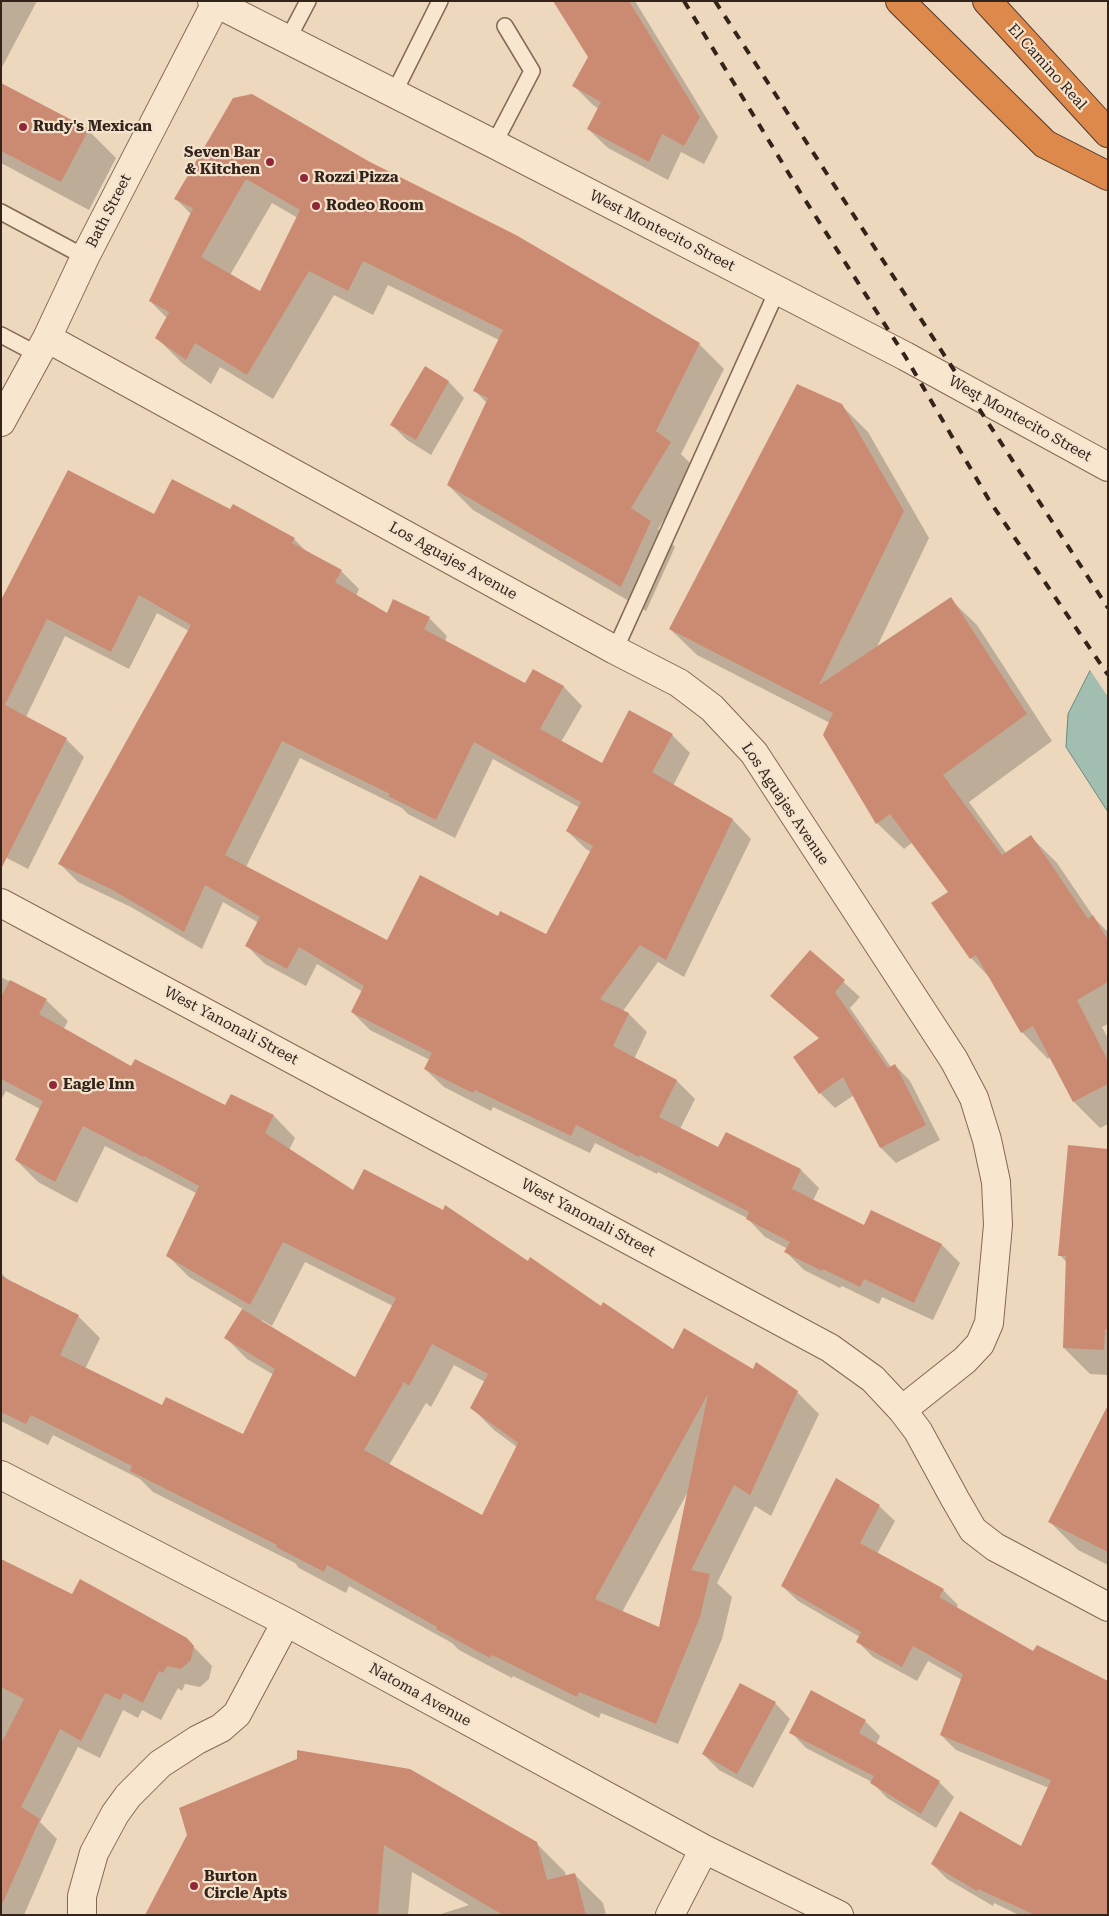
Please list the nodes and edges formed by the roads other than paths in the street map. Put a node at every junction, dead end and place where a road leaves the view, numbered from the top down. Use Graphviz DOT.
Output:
graph roads {
  1 [pos="308,1"];
  2 [pos="440,1"];
  3 [pos="900,1"];
  4 [pos="987,1"];
  5 [pos="215,2"];
  6 [pos="506,26"];
  7 [pos="288,39"];
  8 [pos="394,94"];
  9 [pos="1108,134"];
  10 [pos="494,144"];
  11 [pos="1108,176"];
  12 [pos="1,212"];
  13 [pos="85,257"];
  14 [pos="778,291"];
  15 [pos="1,335"];
  16 [pos="42,346"];
  17 [pos="1,422"];
  18 [pos="1108,467"];
  19 [pos="615,650"];
  20 [pos="1,903"];
  21 [pos="902,1410"];
  22 [pos="1,1475"];
  23 [pos="1108,1607"];
  24 [pos="286,1622"];
  25 [pos="704,1849"];
  26 [pos="82,1915"];
  27 [pos="670,1915"];
  28 [pos="839,1915"];
  1 -- 7 [label="lane"];
  2 -- 8 [label="lane"];
  3 -- 11 [label="highway"];
  4 -- 9 [label="highway, El Camino Real"];
  5 -- 7 [label="street, West Montecito Street"];
  5 -- 13 [label="street, Bath Street"];
  6 -- 10 [label="lane"];
  7 -- 8 [label="street, West Montecito Street"];
  8 -- 10 [label="street, West Montecito Street"];
  10 -- 14 [label="street, West Montecito Street"];
  12 -- 13 [label="lane"];
  13 -- 16 [label="street, Bath Street"];
  14 -- 18 [label="street, West Montecito Street"];
  14 -- 19 [label="lane"];
  15 -- 16 [label="lane"];
  16 -- 17 [label="street, Bath Street"];
  16 -- 19 [label="street, Los Aguajes Avenue"];
  19 -- 21 [label="street, Los Aguajes Avenue"];
  20 -- 21 [label="street, West Yanonali Street"];
  21 -- 23 [label="street, West Yanonali Street"];
  22 -- 24 [label="street, Natoma Avenue"];
  24 -- 25 [label="street, Natoma Avenue"];
  24 -- 26 [label="street"];
  25 -- 27 [label="street"];
  25 -- 28 [label="street, Natoma Avenue"];
}
